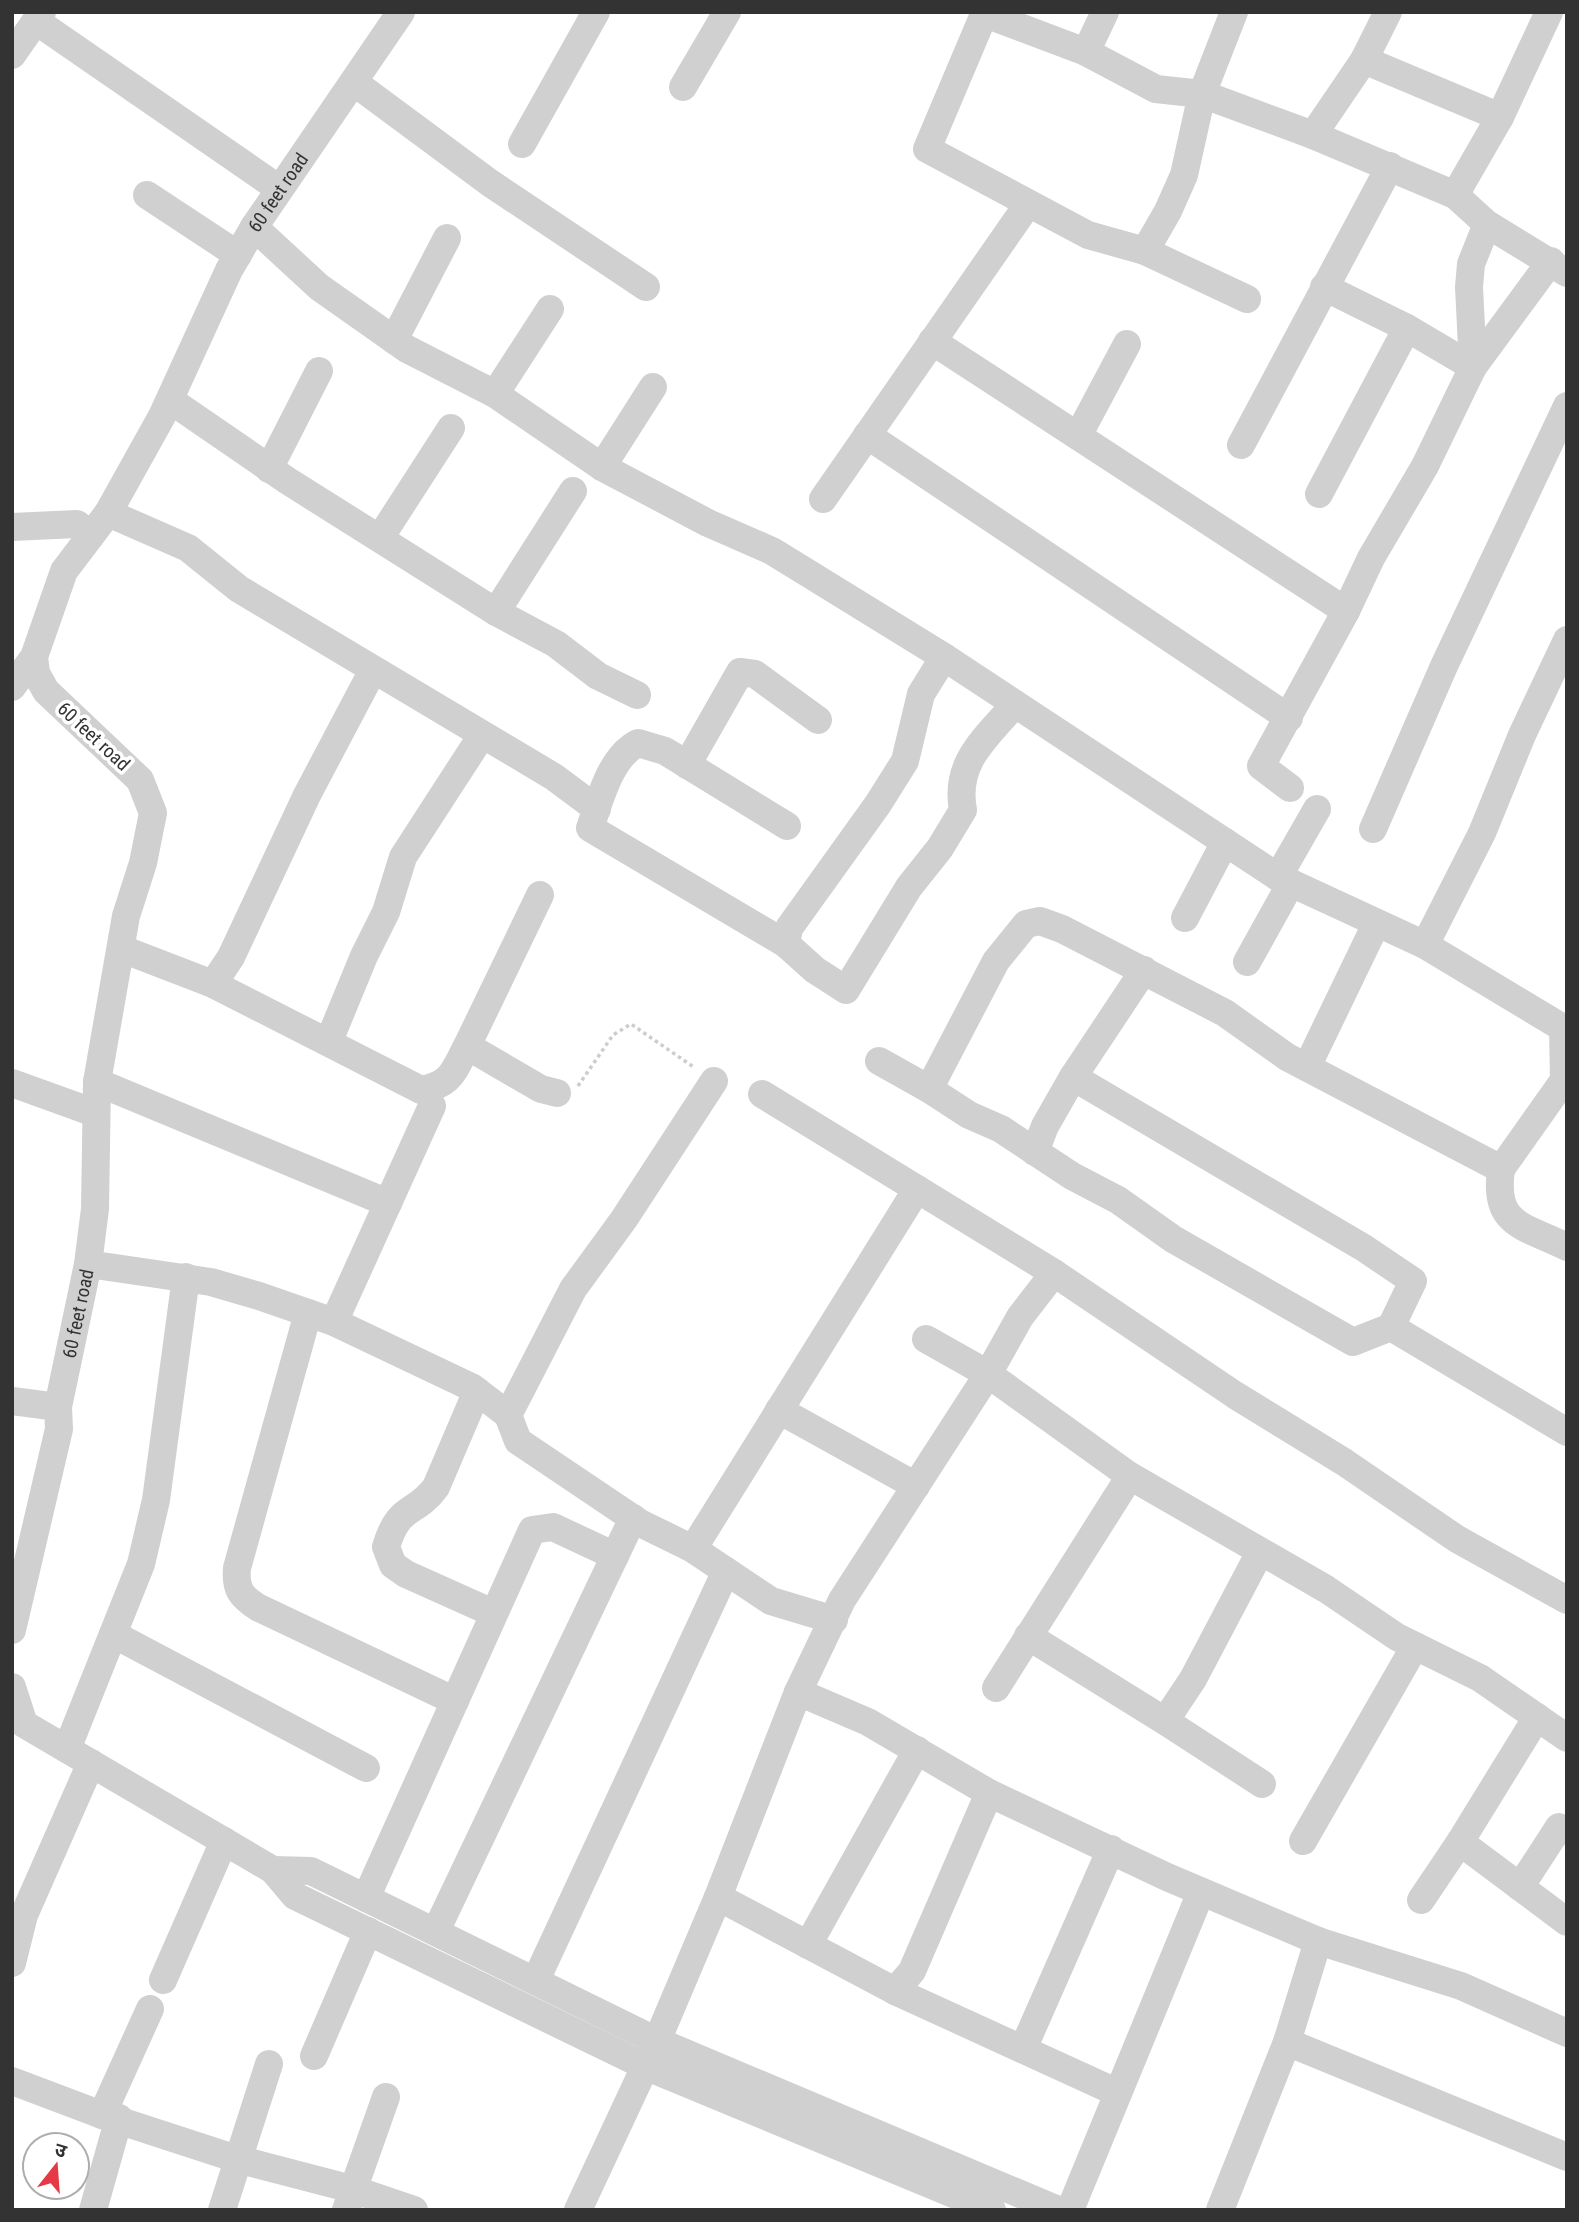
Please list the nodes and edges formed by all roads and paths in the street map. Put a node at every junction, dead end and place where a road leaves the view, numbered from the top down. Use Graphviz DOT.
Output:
graph roads {
  1 [pos="401,12"];
  2 [pos="596,12"];
  3 [pos="727,12"];
  4 [pos="1105,12"];
  5 [pos="1234,12"];
  6 [pos="1388,12"];
  7 [pos="1549,12"];
  8 [pos="985,13"];
  9 [pos="39,17"];
  10 [pos="1086,52"];
  11 [pos="12,55"];
  12 [pos="1364,60"];
  13 [pos="355,83"];
  14 [pos="683,87"];
  15 [pos="1202,94"];
  16 [pos="1500,117"];
  17 [pos="1313,135"];
  18 [pos="522,144"];
  19 [pos="1390,166"];
  20 [pos="278,188"];
  21 [pos="1455,194"];
  22 [pos="147,195"];
  23 [pos="1028,204"];
  24 [pos="1487,224"];
  25 [pos="254,227"];
  26 [pos="447,238"];
  27 [pos="1145,251"];
  28 [pos="238,255"];
  29 [pos="1559,267"];
  30 [pos="646,287"];
  31 [pos="1324,288"];
  32 [pos="1248,299"];
  33 [pos="550,309"];
  34 [pos="1407,328"];
  35 [pos="394,340"];
  36 [pos="932,341"];
  37 [pos="1127,344"];
  38 [pos="1474,367"];
  39 [pos="319,371"];
  40 [pos="653,387"];
  41 [pos="495,394"];
  42 [pos="170,400"];
  43 [pos="1567,406"];
  44 [pos="452,428"];
  45 [pos="867,435"];
  46 [pos="1078,436"];
  47 [pos="1241,444"];
  48 [pos="602,467"];
  49 [pos="268,469"];
  50 [pos="573,491"];
  51 [pos="1320,494"];
  52 [pos="823,499"];
  53 [pos="100,524"];
  54 [pos="12,527"];
  55 [pos="380,538"];
  56 [pos="1346,611"];
  57 [pos="496,612"];
  58 [pos="1567,640"];
  59 [pos="34,657"];
  60 [pos="944,657"];
  61 [pos="373,670"];
  62 [pos="12,687"];
  63 [pos="637,695"];
  64 [pos="1015,704"];
  65 [pos="1289,718"];
  66 [pos="818,720"];
  67 [pos="482,735"];
  68 [pos="687,765"];
  69 [pos="1290,788"];
  70 [pos="597,809"];
  71 [pos="1317,809"];
  72 [pos="787,827"];
  73 [pos="1373,829"];
  74 [pos="1225,842"];
  75 [pos="1284,880"];
  76 [pos="540,895"];
  77 [pos="1185,918"];
  78 [pos="1376,924"];
  79 [pos="786,944"];
  80 [pos="1425,945"];
  81 [pos="122,949"];
  82 [pos="1247,962"];
  83 [pos="1144,970"];
  84 [pos="213,984"];
  85 [pos="1565,1021"];
  86 [pos="329,1041"];
  87 [pos="467,1046"];
  88 [pos="879,1061"];
  89 [pos="1307,1067"];
  90 [pos="1073,1077"];
  91 [pos="714,1081"];
  92 [pos="97,1082"];
  93 [pos="1565,1082"];
  94 [pos="13,1086"];
  95 [pos="929,1089"];
  96 [pos="557,1093"];
  97 [pos="762,1094"];
  98 [pos="432,1106"];
  99 [pos="95,1113"];
  100 [pos="1035,1152"];
  101 [pos="1501,1169"];
  102 [pos="917,1189"];
  103 [pos="388,1203"];
  104 [pos="1567,1247"];
  105 [pos="88,1264"];
  106 [pos="1054,1273"];
  107 [pos="186,1277"];
  108 [pos="321,1318"];
  109 [pos="1391,1327"];
  110 [pos="926,1339"];
  111 [pos="988,1374"];
  112 [pos="477,1391"];
  113 [pos="12,1401"];
  114 [pos="58,1407"];
  115 [pos="779,1410"];
  116 [pos="508,1415"];
  117 [pos="1567,1433"];
  118 [pos="1130,1476"];
  119 [pos="916,1486"];
  120 [pos="633,1518"];
  121 [pos="22,1541"];
  122 [pos="693,1549"];
  123 [pos="1260,1552"];
  124 [pos="615,1556"];
  125 [pos="726,1571"];
  126 [pos="1567,1600"];
  127 [pos="493,1613"];
  128 [pos="834,1620"];
  129 [pos="12,1630"];
  130 [pos="113,1634"];
  131 [pos="1028,1636"];
  132 [pos="1415,1646"];
  133 [pos="12,1687"];
  134 [pos="996,1688"];
  135 [pos="798,1692"];
  136 [pos="455,1701"];
  137 [pos="1537,1717"];
  138 [pos="1165,1721"];
  139 [pos="1567,1738"];
  140 [pos="67,1749"];
  141 [pos="918,1750"];
  142 [pos="91,1763"];
  143 [pos="366,1768"];
  144 [pos="1262,1784"];
  145 [pos="989,1793"];
  146 [pos="1567,1831"];
  147 [pos="224,1841"];
  148 [pos="1303,1841"];
  149 [pos="1460,1842"];
  150 [pos="1111,1849"];
  151 [pos="273,1870"];
  152 [pos="1520,1886"];
  153 [pos="1201,1892"];
  154 [pos="718,1897"];
  155 [pos="366,1898"];
  156 [pos="1421,1900"];
  157 [pos="18,1912"];
  158 [pos="1567,1922"];
  159 [pos="368,1931"];
  160 [pos="436,1931"];
  161 [pos="1318,1941"];
  162 [pos="808,1945"];
  163 [pos="12,1963"];
  164 [pos="163,1980"];
  165 [pos="536,1980"];
  166 [pos="895,1991"];
  167 [pos="150,2009"];
  168 [pos="1567,2033"];
  169 [pos="1287,2042"];
  170 [pos="1023,2049"];
  171 [pos="651,2053"];
  172 [pos="314,2056"];
  173 [pos="269,2064"];
  174 [pos="12,2081"];
  175 [pos="1118,2093"];
  176 [pos="386,2097"];
  177 [pos="111,2117"];
  178 [pos="1567,2157"];
  179 [pos="237,2160"];
  180 [pos="965,2194"];
  181 [pos="349,2199"];
  182 [pos="93,2210"];
  183 [pos="222,2210"];
  184 [pos="414,2210"];
  185 [pos="578,2210"];
  186 [pos="992,2210"];
  187 [pos="1058,2210"];
  188 [pos="1070,2210"];
  189 [pos="1220,2210"];
  1 -- 13 [label="street, 60 feet road"];
  2 -- 18 [label="street"];
  3 -- 14 [label="street"];
  4 -- 10 [label="street"];
  5 -- 15 [label="street"];
  6 -- 12 [label="street"];
  7 -- 16 [label="street"];
  8 -- 10 [label="street"];
  8 -- 23 [label="street"];
  9 -- 11 [label="street"];
  9 -- 20 [label="street"];
  10 -- 15 [label="street"];
  12 -- 16 [label="street"];
  12 -- 17 [label="street"];
  13 -- 20 [label="street, 60 feet road"];
  13 -- 30 [label="street"];
  15 -- 17 [label="street"];
  15 -- 27 [label="street"];
  16 -- 21 [label="street"];
  17 -- 19 [label="street"];
  19 -- 21 [label="street"];
  19 -- 31 [label="street"];
  20 -- 25 [label="street, 60 feet road"];
  21 -- 24 [label="street"];
  22 -- 28 [label="street"];
  23 -- 27 [label="street"];
  23 -- 36 [label="street"];
  24 -- 29 [label="street"];
  24 -- 38 [label="street"];
  25 -- 28 [label="street, 60 feet road"];
  25 -- 35 [label="street"];
  26 -- 35 [label="street"];
  27 -- 32 [label="street"];
  28 -- 42 [label="street, 60 feet road"];
  29 -- 38 [label="street"];
  31 -- 34 [label="street"];
  31 -- 47 [label="street"];
  33 -- 41 [label="street"];
  34 -- 38 [label="street"];
  34 -- 51 [label="street"];
  35 -- 41 [label="street"];
  36 -- 45 [label="street"];
  36 -- 46 [label="street"];
  37 -- 46 [label="street"];
  38 -- 56 [label="street"];
  39 -- 49 [label="street"];
  40 -- 48 [label="street"];
  41 -- 48 [label="street"];
  42 -- 49 [label="street"];
  42 -- 53 [label="street, 60 feet road"];
  43 -- 73 [label="street"];
  44 -- 55 [label="street"];
  45 -- 52 [label="street"];
  45 -- 65 [label="street"];
  46 -- 56 [label="street"];
  48 -- 60 [label="street"];
  49 -- 55 [label="street"];
  50 -- 57 [label="street"];
  53 -- 54 [label="street"];
  53 -- 59 [label="street, 60 feet road"];
  53 -- 61 [label="street"];
  55 -- 57 [label="street"];
  56 -- 65 [label="street"];
  57 -- 63 [label="street"];
  58 -- 80 [label="street"];
  59 -- 62 [label="street"];
  59 -- 81 [label="street, 60 feet road"];
  60 -- 64 [label="street"];
  60 -- 79 [label="street"];
  61 -- 67 [label="street"];
  61 -- 84 [label="street"];
  64 -- 74 [label="street"];
  64 -- 79 [label="street"];
  65 -- 69 [label="street"];
  66 -- 68 [label="street"];
  67 -- 70 [label="street"];
  67 -- 86 [label="street"];
  68 -- 70 [label="street"];
  68 -- 72 [label="street"];
  70 -- 79 [label="street"];
  71 -- 75 [label="street"];
  74 -- 75 [label="street"];
  74 -- 77 [label="street"];
  75 -- 78 [label="street"];
  75 -- 82 [label="street"];
  76 -- 87 [label="street"];
  78 -- 80 [label="street"];
  78 -- 89 [label="street"];
  80 -- 85 [label="street"];
  81 -- 84 [label="street"];
  81 -- 92 [label="street, 60 feet road"];
  83 -- 89 [label="street"];
  83 -- 90 [label="street"];
  83 -- 95 [label="street"];
  84 -- 86 [label="street"];
  85 -- 93 [label="street"];
  86 -- 87 [label="street"];
  87 -- 96 [label="street"];
  88 -- 95 [label="street"];
  89 -- 101 [label="street"];
  90 -- 100 [label="street"];
  90 -- 109 [label="street"];
  91 -- 96 [label="path"];
  91 -- 116 [label="street"];
  92 -- 99 [label="street, 60 feet road"];
  92 -- 103 [label="street"];
  93 -- 101 [label="street"];
  94 -- 99 [label="street"];
  95 -- 100 [label="street"];
  97 -- 102 [label="street"];
  98 -- 103 [label="street"];
  99 -- 105 [label="street, 60 feet road"];
  100 -- 109 [label="street"];
  101 -- 104 [label="street"];
  102 -- 106 [label="street"];
  102 -- 115 [label="street"];
  103 -- 108 [label="street"];
  105 -- 107 [label="street"];
  105 -- 114 [label="street, 60 feet road"];
  106 -- 111 [label="street"];
  106 -- 126 [label="street"];
  107 -- 108 [label="street"];
  107 -- 130 [label="street"];
  108 -- 112 [label="street"];
  108 -- 136 [label="street"];
  109 -- 117 [label="street"];
  110 -- 111 [label="street"];
  111 -- 118 [label="street"];
  111 -- 119 [label="street"];
  112 -- 116 [label="street"];
  112 -- 127 [label="street"];
  113 -- 114 [label="street"];
  114 -- 121 [label="street, 60 feet road"];
  115 -- 119 [label="street"];
  115 -- 122 [label="street"];
  116 -- 120 [label="street"];
  118 -- 123 [label="street"];
  118 -- 131 [label="street"];
  119 -- 128 [label="street"];
  120 -- 122 [label="street"];
  120 -- 124 [label="street"];
  121 -- 129 [label="street, 60 feet road"];
  122 -- 125 [label="street"];
  123 -- 132 [label="street"];
  123 -- 138 [label="street"];
  124 -- 127 [label="street"];
  124 -- 160 [label="street"];
  125 -- 128 [label="street"];
  125 -- 165 [label="street"];
  127 -- 136 [label="street"];
  128 -- 135 [label="street"];
  130 -- 140 [label="street"];
  130 -- 143 [label="street"];
  131 -- 134 [label="street"];
  131 -- 138 [label="street"];
  132 -- 137 [label="street"];
  132 -- 148 [label="street"];
  133 -- 140 [label="street"];
  135 -- 141 [label="street"];
  135 -- 154 [label="street"];
  136 -- 155 [label="street"];
  137 -- 139 [label="street"];
  137 -- 149 [label="street"];
  138 -- 144 [label="street"];
  140 -- 142 [label="street"];
  141 -- 145 [label="street"];
  141 -- 162 [label="street"];
  142 -- 147 [label="street"];
  142 -- 157 [label="street"];
  145 -- 150 [label="street"];
  145 -- 166 [label="street"];
  146 -- 152 [label="street"];
  147 -- 151 [label="street"];
  147 -- 164 [label="street"];
  149 -- 152 [label="street"];
  149 -- 156 [label="street"];
  150 -- 153 [label="street"];
  150 -- 170 [label="street"];
  151 -- 155 [label="street"];
  151 -- 159 [label="street"];
  152 -- 158 [label="street"];
  153 -- 161 [label="street"];
  153 -- 175 [label="street"];
  154 -- 162 [label="street"];
  154 -- 171 [label="street"];
  155 -- 160 [label="street"];
  157 -- 163 [label="street"];
  159 -- 171 [label="street"];
  159 -- 172 [label="street"];
  160 -- 165 [label="street"];
  161 -- 168 [label="street"];
  161 -- 169 [label="street"];
  162 -- 166 [label="street"];
  165 -- 171 [label="street"];
  166 -- 170 [label="street"];
  167 -- 177 [label="street"];
  169 -- 178 [label="street"];
  169 -- 189 [label="street"];
  170 -- 175 [label="street"];
  171 -- 180 [label="street"];
  171 -- 185 [label="street"];
  173 -- 179 [label="street"];
  174 -- 177 [label="street"];
  175 -- 188 [label="street"];
  176 -- 181 [label="street"];
  177 -- 179 [label="street"];
  177 -- 182 [label="street"];
  179 -- 181 [label="street"];
  179 -- 183 [label="street"];
  180 -- 186 [label="street"];
  180 -- 187 [label="street"];
  181 -- 184 [label="street"];
}
